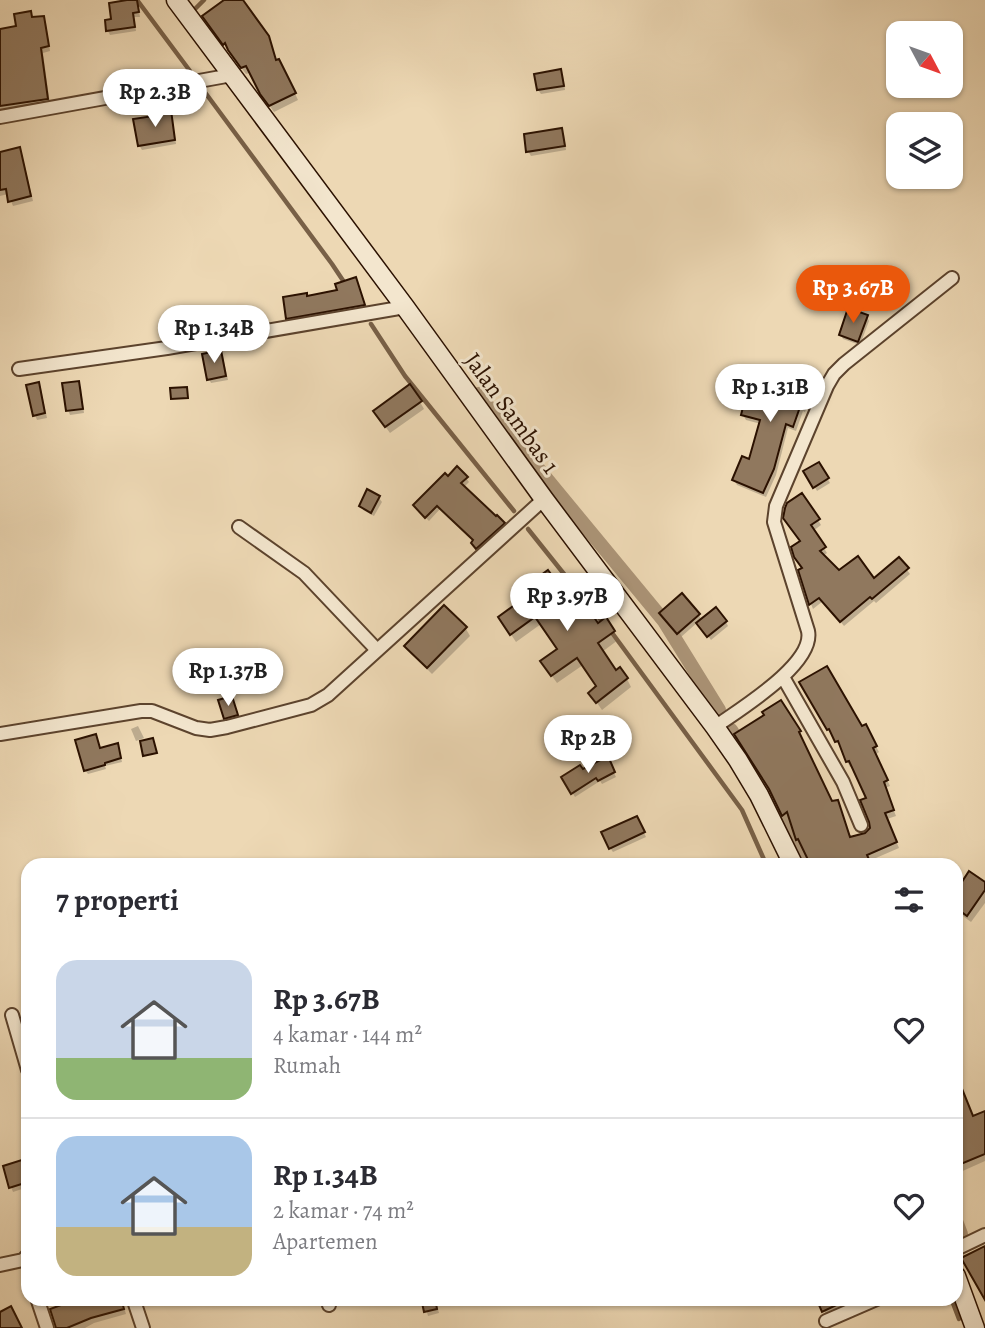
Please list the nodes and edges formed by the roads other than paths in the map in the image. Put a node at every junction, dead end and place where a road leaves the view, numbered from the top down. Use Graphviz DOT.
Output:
graph roads {
  1 [pos="183,3"];
  2 [pos="232,75"];
  3 [pos="0,117"];
  4 [pos="952,278"];
  5 [pos="405,307"];
  6 [pos="19,369"];
  7 [pos="544,499"];
  8 [pos="239,527"];
  9 [pos="377,650"];
  10 [pos="783,677"];
  11 [pos="715,727"];
  12 [pos="0,734"];
  13 [pos="860,825"];
  14 [pos="790,858"];
  15 [pos="12,1016"];
  16 [pos="21,1046"];
  17 [pos="985,1235"];
  18 [pos="963,1246"];
  19 [pos="21,1259"];
  20 [pos="0,1265"];
  21 [pos="963,1298"];
  22 [pos="40,1306"];
  23 [pos="136,1306"];
  24 [pos="861,1306"];
  25 [pos="826,1321"];
  26 [pos="972,1326"];
  27 [pos="47,1328"];
  28 [pos="143,1328"];
  1 -- 2 [label="street, Jalan Sambas 1"];
  2 -- 3 [label="street"];
  2 -- 5 [label="street, Jalan Sambas 1"];
  4 -- 10 [label="street"];
  5 -- 6 [label="street"];
  5 -- 7 [label="street, Jalan Sambas 1"];
  7 -- 9 [label="street"];
  7 -- 11 [label="street, Jalan Sambas 1"];
  8 -- 9 [label="street"];
  9 -- 12 [label="street"];
  10 -- 11 [label="street"];
  10 -- 13 [label="street"];
  11 -- 14 [label="street, Jalan Sambas 1"];
  15 -- 16 [label="street"];
  17 -- 18 [label="street"];
  19 -- 20 [label="street"];
  21 -- 26 [label="street"];
  22 -- 27 [label="street"];
  23 -- 28 [label="street"];
  24 -- 25 [label="street"];
}
